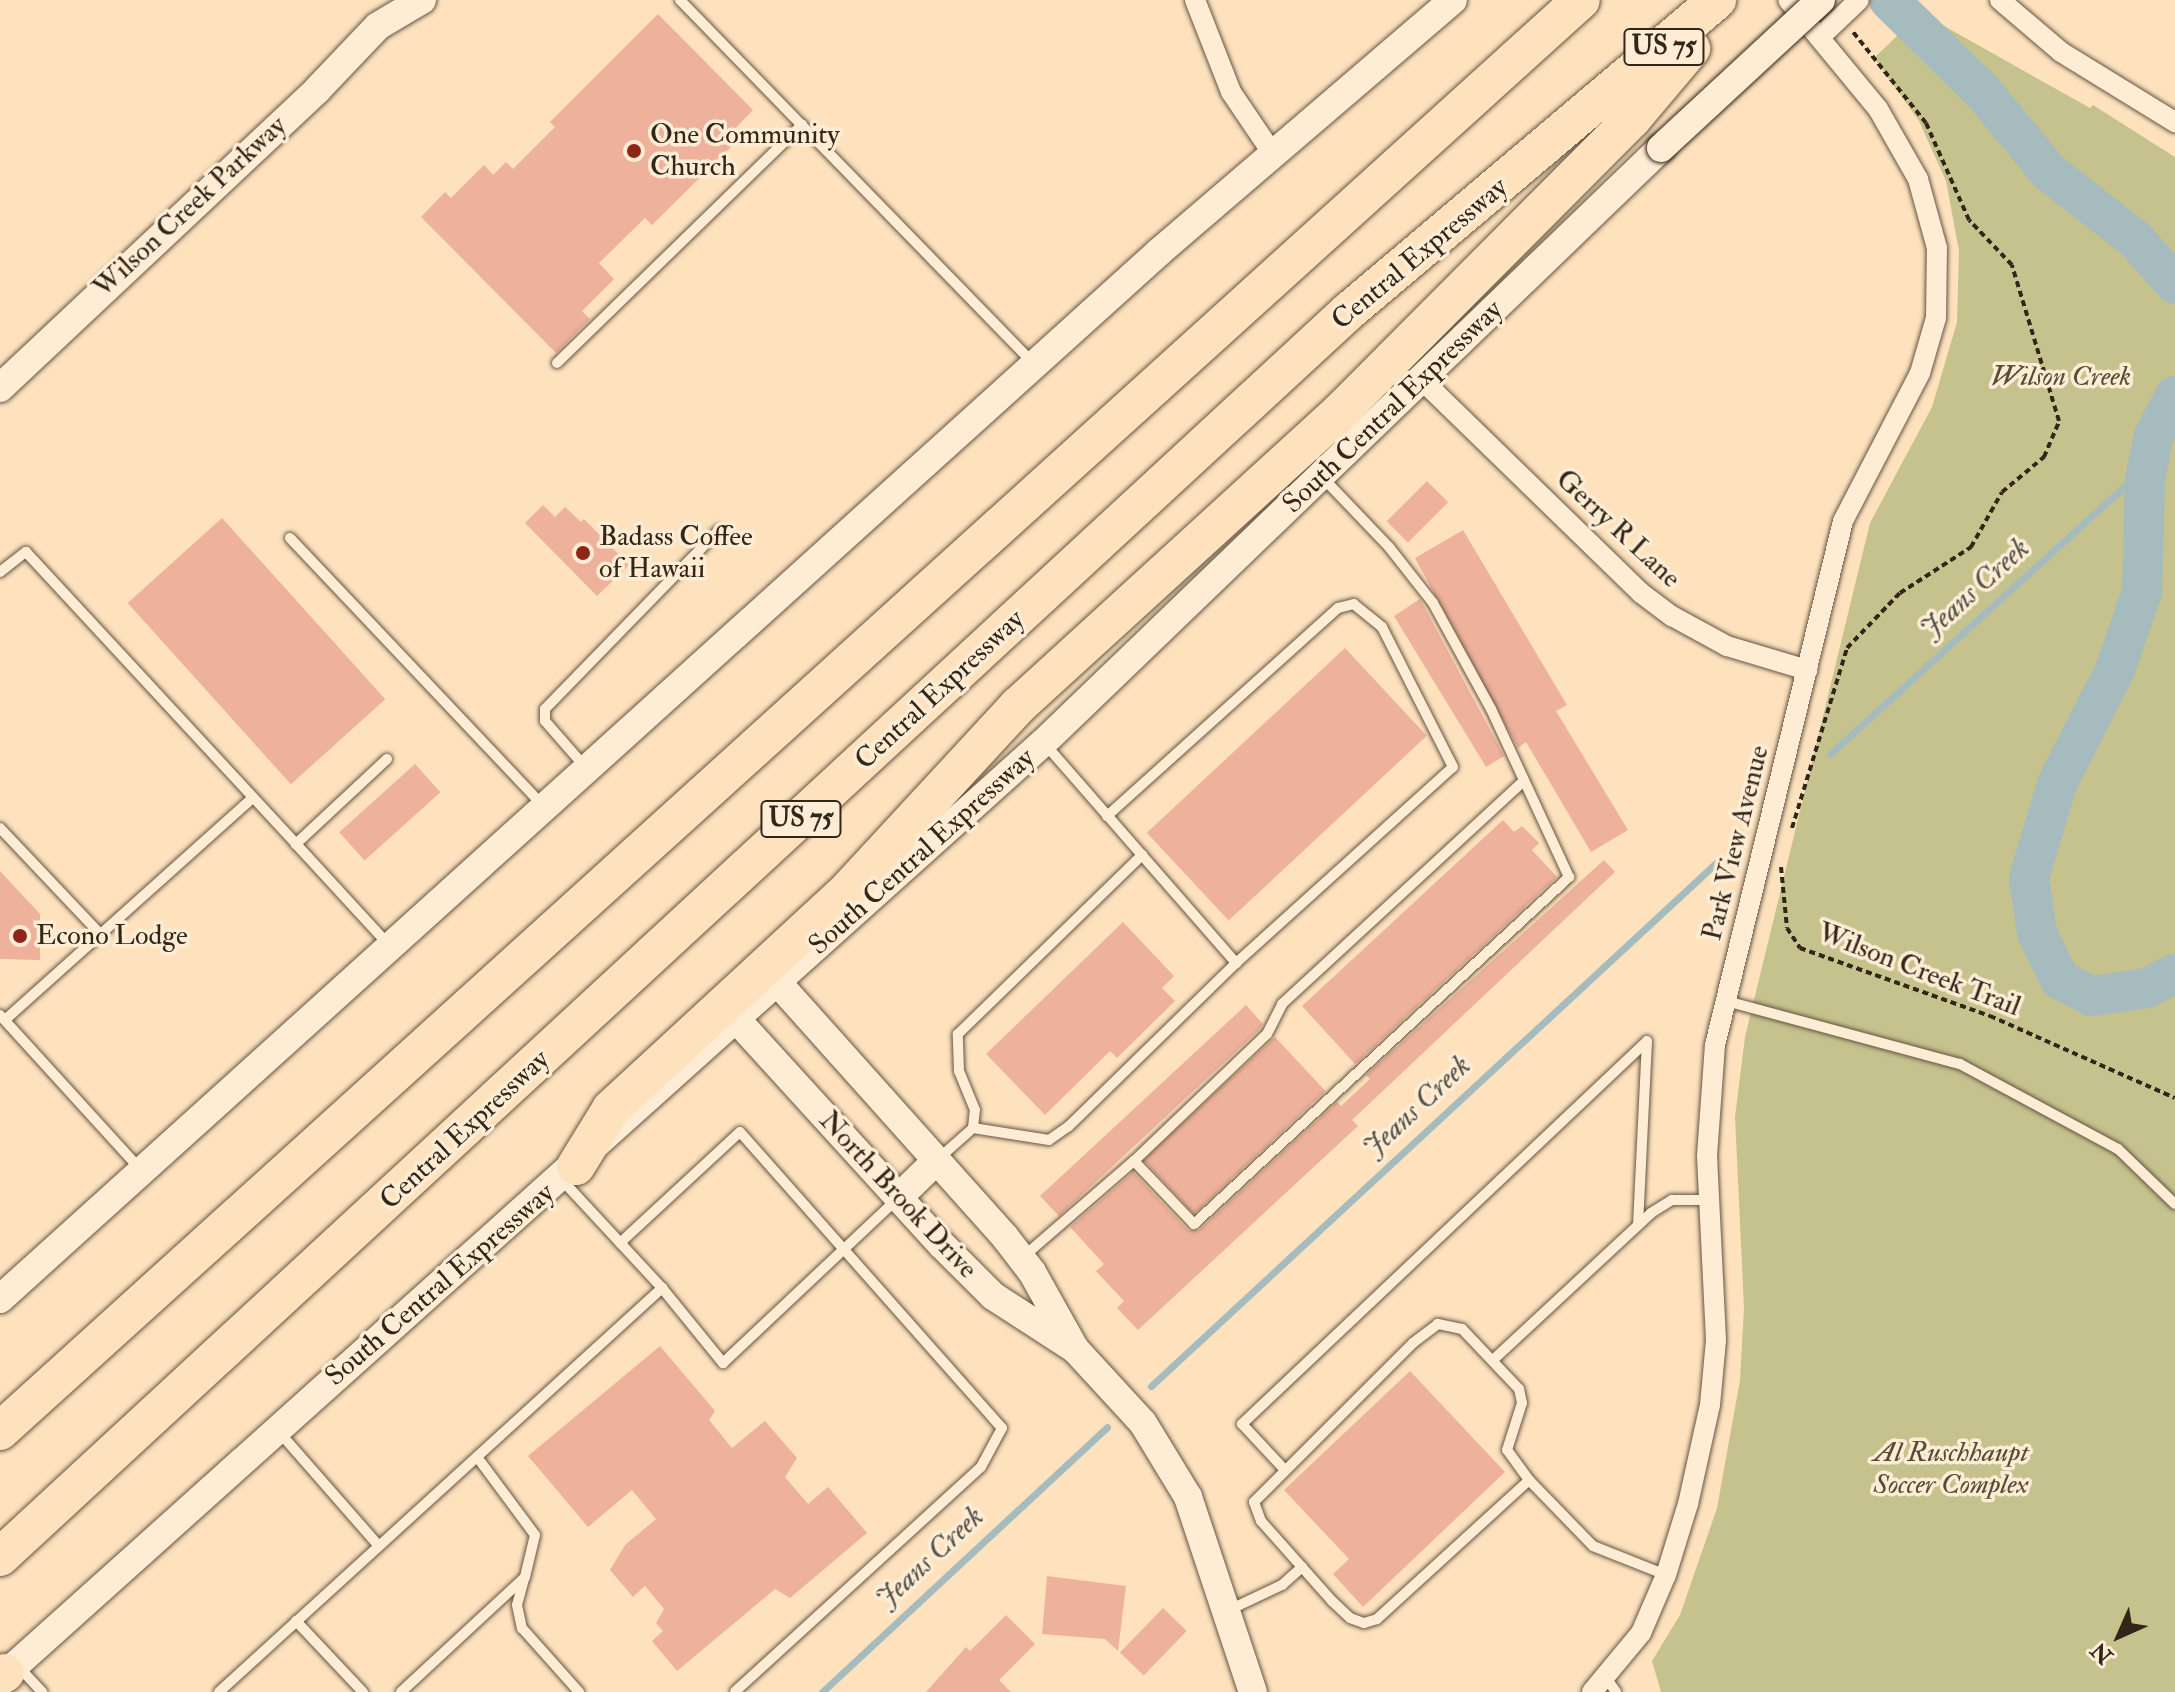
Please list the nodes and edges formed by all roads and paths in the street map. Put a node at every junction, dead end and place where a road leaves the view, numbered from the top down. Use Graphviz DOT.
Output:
graph roads {
  1 [pos="422,0"];
  2 [pos="680,0"];
  3 [pos="1195,0"];
  4 [pos="1453,0"];
  5 [pos="1581,0"];
  6 [pos="1717,0"];
  7 [pos="1733,0"];
  8 [pos="1788,0"];
  9 [pos="2000,0"];
  10 [pos="1842,4"];
  11 [pos="382,13"];
  12 [pos="1854,33"];
  13 [pos="1821,36"];
  14 [pos="1622,106"];
  15 [pos="2175,122"];
  16 [pos="802,125"];
  17 [pos="1273,154"];
  18 [pos="557,363"];
  19 [pos="1034,364"];
  20 [pos="3,380"];
  21 [pos="1422,380"];
  22 [pos="1322,477"];
  23 [pos="719,530"];
  24 [pos="290,538"];
  25 [pos="0,572"];
  26 [pos="1807,670"];
  27 [pos="1043,743"];
  28 [pos="387,759"];
  29 [pos="587,769"];
  30 [pos="1524,781"];
  31 [pos="252,798"];
  32 [pos="546,808"];
  33 [pos="1107,816"];
  34 [pos="0,828"];
  35 [pos="1790,835"];
  36 [pos="296,844"];
  37 [pos="1142,855"];
  38 [pos="1781,863"];
  39 [pos="102,936"];
  40 [pos="392,948"];
  41 [pos="1236,963"];
  42 [pos="778,983"];
  43 [pos="1726,1001"];
  44 [pos="3,1017"];
  45 [pos="737,1020"];
  46 [pos="2175,1098"];
  47 [pos="973,1128"];
  48 [pos="936,1161"];
  49 [pos="1134,1161"];
  50 [pos="143,1172"];
  51 [pos="569,1173"];
  52 [pos="898,1198"];
  53 [pos="1709,1200"];
  54 [pos="2175,1204"];
  55 [pos="1638,1225"];
  56 [pos="620,1243"];
  57 [pos="846,1247"];
  58 [pos="1022,1258"];
  59 [pos="662,1288"];
  60 [pos="0,1299"];
  61 [pos="1075,1349"];
  62 [pos="1493,1360"];
  63 [pos="276,1429"];
  64 [pos="0,1431"];
  65 [pos="477,1457"];
  66 [pos="1283,1468"];
  67 [pos="1529,1480"];
  68 [pos="379,1546"];
  69 [pos="0,1557"];
  70 [pos="1302,1567"];
  71 [pos="1666,1575"];
  72 [pos="525,1577"];
  73 [pos="1227,1610"];
  74 [pos="296,1621"];
  75 [pos="5,1673"];
  76 [pos="1605,1687"];
  77 [pos="42,1692"];
  78 [pos="219,1692"];
  79 [pos="363,1692"];
  80 [pos="401,1692"];
  81 [pos="579,1692"];
  82 [pos="735,1692"];
  83 [pos="1253,1692"];
  1 -- 11 [label="main road, Wilson Creek Parkway"];
  2 -- 16 [label="lane"];
  3 -- 17 [label="street"];
  4 -- 17 [label="main road"];
  5 -- 64 [label="highway, US 75"];
  6 -- 14 [label="highway, Central Expressway / US 75"];
  7 -- 14 [label="highway"];
  8 -- 13 [label="street, Park View Avenue"];
  9 -- 15 [label="street"];
  10 -- 13 [label="street"];
  10 -- 21 [label="main road, South Central Expressway, bridge"];
  11 -- 20 [label="main road, Wilson Creek Parkway"];
  12 -- 35 [label="path"];
  13 -- 26 [label="street, Park View Avenue"];
  14 -- 51 [label="highway"];
  14 -- 69 [label="highway, Central Expressway / US 75"];
  16 -- 18 [label="lane"];
  16 -- 19 [label="lane"];
  17 -- 19 [label="main road"];
  19 -- 29 [label="main road"];
  21 -- 22 [label="main road, South Central Expressway"];
  21 -- 26 [label="street, Gerry R Lane"];
  22 -- 27 [label="main road, South Central Expressway"];
  22 -- 30 [label="lane"];
  23 -- 29 [label="lane"];
  24 -- 32 [label="lane"];
  25 -- 31 [label="lane"];
  26 -- 43 [label="street, Park View Avenue"];
  27 -- 33 [label="lane"];
  27 -- 42 [label="main road, South Central Expressway"];
  28 -- 36 [label="lane"];
  29 -- 32 [label="main road"];
  30 -- 49 [label="lane"];
  30 -- 49 [label="lane"];
  31 -- 36 [label="lane"];
  31 -- 39 [label="lane"];
  32 -- 40 [label="main road"];
  33 -- 37 [label="lane"];
  33 -- 41 [label="lane"];
  34 -- 39 [label="lane"];
  36 -- 40 [label="lane"];
  37 -- 41 [label="lane"];
  37 -- 47 [label="lane"];
  38 -- 46 [label="path, Wilson Creek Trail"];
  39 -- 44 [label="lane"];
  40 -- 50 [label="main road"];
  41 -- 47 [label="lane"];
  42 -- 45 [label="main road, South Central Expressway"];
  42 -- 48 [label="main road, North Brook Drive"];
  43 -- 53 [label="street, Park View Avenue"];
  43 -- 54 [label="lane"];
  44 -- 50 [label="lane"];
  45 -- 51 [label="main road, South Central Expressway"];
  45 -- 52 [label="main road, North Brook Drive"];
  47 -- 48 [label="lane"];
  48 -- 52 [label="main road"];
  48 -- 58 [label="main road, North Brook Drive"];
  49 -- 58 [label="lane"];
  50 -- 60 [label="main road"];
  51 -- 56 [label="lane"];
  51 -- 63 [label="main road, South Central Expressway"];
  52 -- 57 [label="lane"];
  52 -- 61 [label="main road, North Brook Drive"];
  53 -- 55 [label="lane"];
  53 -- 71 [label="street, Park View Avenue"];
  55 -- 62 [label="lane"];
  55 -- 66 [label="lane"];
  56 -- 57 [label="lane"];
  56 -- 59 [label="lane"];
  57 -- 59 [label="lane"];
  57 -- 82 [label="lane"];
  58 -- 61 [label="main road, North Brook Drive"];
  59 -- 65 [label="lane"];
  61 -- 73 [label="main road, North Brook Drive"];
  62 -- 66 [label="lane"];
  62 -- 67 [label="lane"];
  63 -- 68 [label="lane"];
  63 -- 75 [label="main road, South Central Expressway"];
  65 -- 68 [label="lane"];
  65 -- 72 [label="lane"];
  66 -- 70 [label="lane"];
  67 -- 70 [label="lane"];
  67 -- 71 [label="lane"];
  68 -- 74 [label="lane"];
  70 -- 73 [label="lane"];
  71 -- 76 [label="street, Park View Avenue"];
  72 -- 80 [label="lane"];
  72 -- 81 [label="lane"];
  73 -- 83 [label="main road, North Brook Drive"];
  74 -- 78 [label="lane"];
  74 -- 79 [label="lane"];
  75 -- 77 [label="lane"];
}
